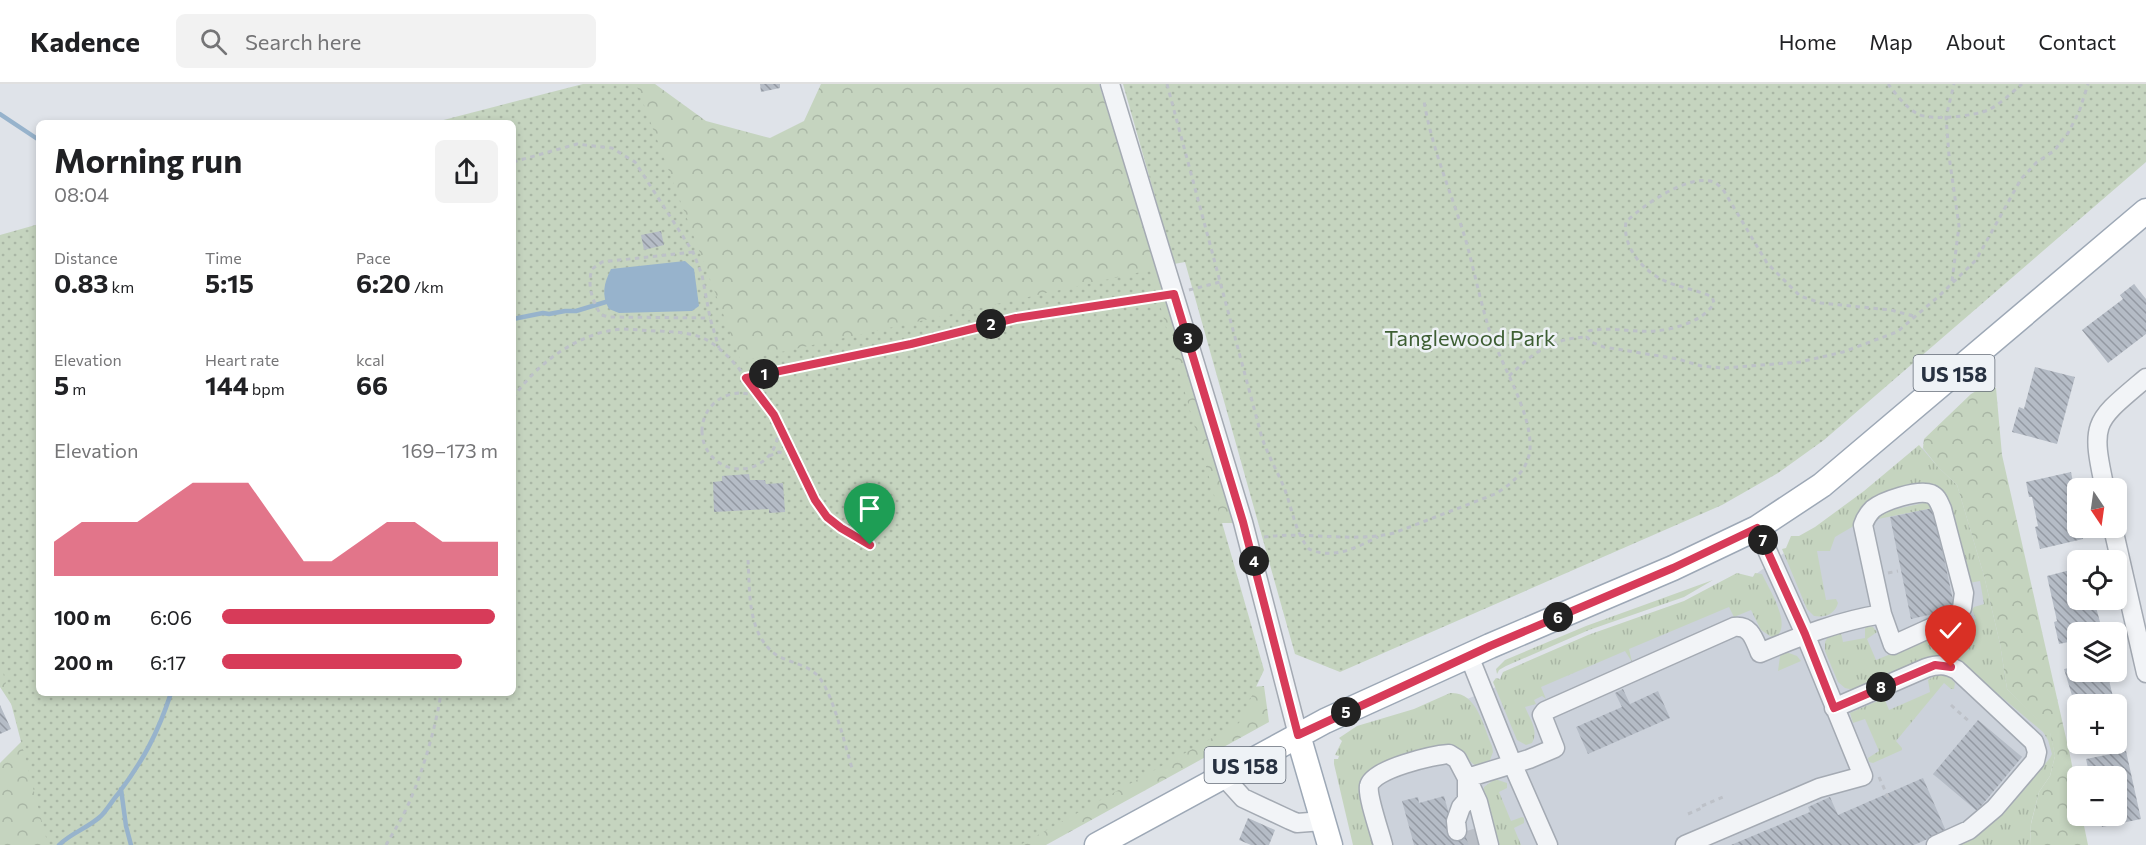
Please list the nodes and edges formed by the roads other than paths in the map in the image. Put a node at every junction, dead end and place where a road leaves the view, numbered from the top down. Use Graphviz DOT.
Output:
graph roads {
  1 [pos="1110,84"];
  2 [pos="2146,211"];
  3 [pos="2146,378"];
  4 [pos="2102,478"];
  5 [pos="1757,528"];
  6 [pos="2115,538"];
  7 [pos="1882,614"];
  8 [pos="1805,634"];
  9 [pos="1468,656"];
  10 [pos="2146,673"];
  11 [pos="1834,708"];
  12 [pos="1298,735"];
  13 [pos="1512,763"];
  14 [pos="1224,777"];
  15 [pos="1467,778"];
  16 [pos="1323,821"];
  17 [pos="1465,830"];
  18 [pos="1097,845"];
  19 [pos="1330,845"];
  20 [pos="1383,845"];
  21 [pos="1489,845"];
  22 [pos="1548,845"];
  23 [pos="1685,845"];
  24 [pos="1936,845"];
  1 -- 12 [label="street"];
  2 -- 5 [label="main road, US 158"];
  3 -- 4 [label="street"];
  5 -- 8 [label="street"];
  5 -- 9 [label="main road, US 158"];
  6 -- 10 [label="street"];
  7 -- 7 [label="street"];
  7 -- 8 [label="street"];
  8 -- 11 [label="street"];
  8 -- 13 [label="street"];
  9 -- 12 [label="main road, US 158"];
  9 -- 13 [label="street"];
  11 -- 23 [label="street"];
  11 -- 24 [label="street"];
  12 -- 14 [label="main road, US 158"];
  12 -- 16 [label="main road"];
  13 -- 15 [label="street"];
  13 -- 22 [label="street"];
  14 -- 16 [label="street"];
  14 -- 18 [label="main road, US 158"];
  15 -- 17 [label="street"];
  15 -- 20 [label="street"];
  15 -- 21 [label="street"];
  16 -- 19 [label="main road"];
}
